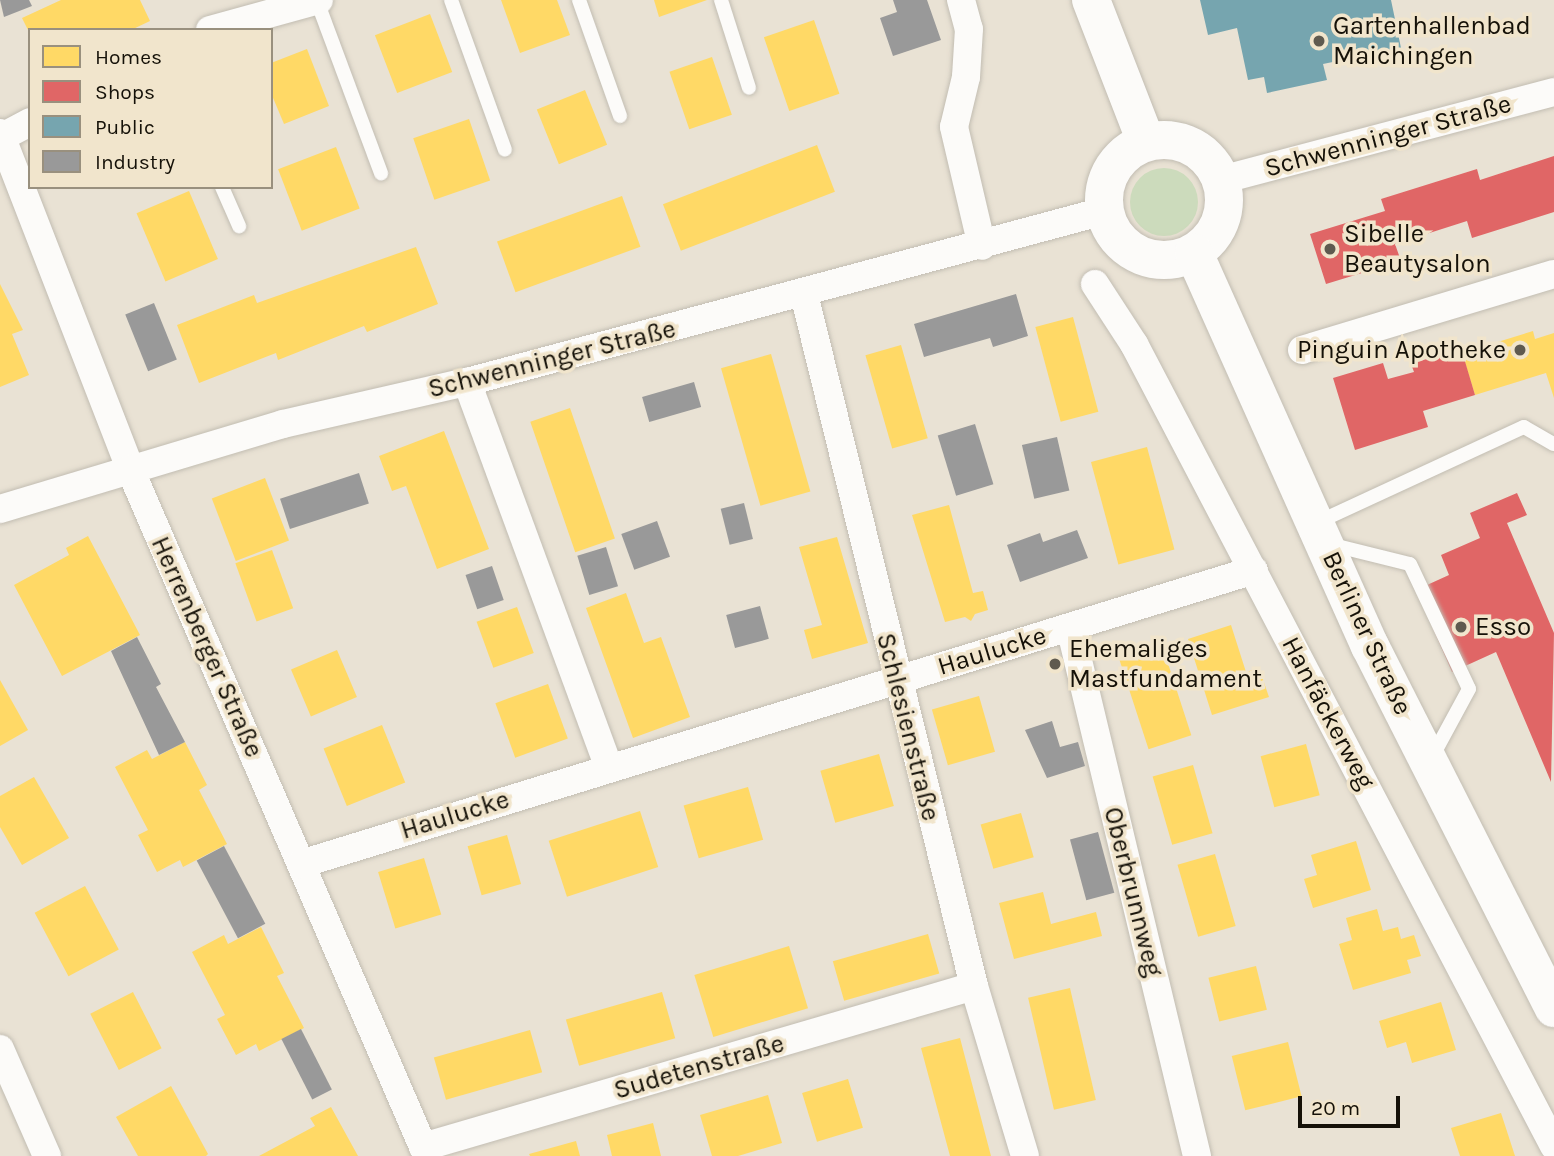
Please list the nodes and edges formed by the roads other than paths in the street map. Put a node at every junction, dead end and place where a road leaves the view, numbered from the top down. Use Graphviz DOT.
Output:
graph roads {
  1 [pos="318,0"];
  2 [pos="452,0"];
  3 [pos="579,0"];
  4 [pos="721,0"];
  5 [pos="961,0"];
  6 [pos="1091,0"];
  7 [pos="217,28"];
  8 [pos="749,88"];
  9 [pos="1554,92"];
  10 [pos="620,116"];
  11 [pos="28,123"];
  12 [pos="1,136"];
  13 [pos="1146,142"];
  14 [pos="505,150"];
  15 [pos="382,173"];
  16 [pos="1221,180"];
  17 [pos="223,189"];
  18 [pos="1104,211"];
  19 [pos="239,226"];
  20 [pos="982,246"];
  21 [pos="1194,253"];
  22 [pos="1554,274"];
  23 [pos="1095,284"];
  24 [pos="803,294"];
  25 [pos="1302,350"];
  26 [pos="467,382"];
  27 [pos="1554,444"];
  28 [pos="130,469"];
  29 [pos="0,509"];
  30 [pos="1320,533"];
  31 [pos="1254,570"];
  32 [pos="1070,627"];
  33 [pos="896,681"];
  34 [pos="1430,762"];
  35 [pos="609,767"];
  36 [pos="301,864"];
  37 [pos="974,986"];
  38 [pos="1554,1008"];
  39 [pos="0,1049"];
  40 [pos="1554,1146"];
  41 [pos="425,1152"];
  42 [pos="47,1156"];
  43 [pos="1025,1156"];
  44 [pos="1197,1156"];
  1 -- 7 [label="street"];
  1 -- 15 [label="lane"];
  2 -- 14 [label="lane"];
  3 -- 10 [label="lane"];
  4 -- 8 [label="lane"];
  5 -- 20 [label="street"];
  6 -- 13 [label="main road"];
  9 -- 16 [label="street, Schwenninger Straße"];
  11 -- 12 [label="street"];
  12 -- 28 [label="street, Herrenberger Straße"];
  13 -- 16 [label="main road"];
  13 -- 18 [label="main road"];
  16 -- 21 [label="main road"];
  17 -- 19 [label="lane"];
  18 -- 20 [label="street, Schwenninger Straße"];
  18 -- 21 [label="main road"];
  20 -- 24 [label="street, Schwenninger Straße"];
  21 -- 30 [label="main road, Berliner Straße"];
  22 -- 25 [label="street"];
  23 -- 31 [label="street, Hanfäckerweg"];
  24 -- 26 [label="street, Schwenninger Straße"];
  24 -- 33 [label="street, Schlesienstraße"];
  26 -- 28 [label="street, Schwenninger Straße"];
  26 -- 35 [label="street"];
  27 -- 30 [label="lane"];
  28 -- 29 [label="street, Schwenninger Straße"];
  28 -- 36 [label="street, Herrenberger Straße"];
  30 -- 34 [label="main road, Berliner Straße"];
  30 -- 34 [label="lane"];
  31 -- 32 [label="street, Haulucke"];
  31 -- 40 [label="street, Hanfäckerweg"];
  32 -- 33 [label="street, Haulucke"];
  32 -- 44 [label="street, Oberbrunnweg"];
  33 -- 35 [label="street, Haulucke"];
  33 -- 37 [label="street, Schlesienstraße"];
  34 -- 38 [label="main road, Berliner Straße"];
  35 -- 36 [label="street, Haulucke"];
  36 -- 41 [label="street, Herrenberger Straße"];
  37 -- 41 [label="street, Sudetenstraße"];
  37 -- 43 [label="street, Schlesienstraße"];
  39 -- 42 [label="street"];
}
